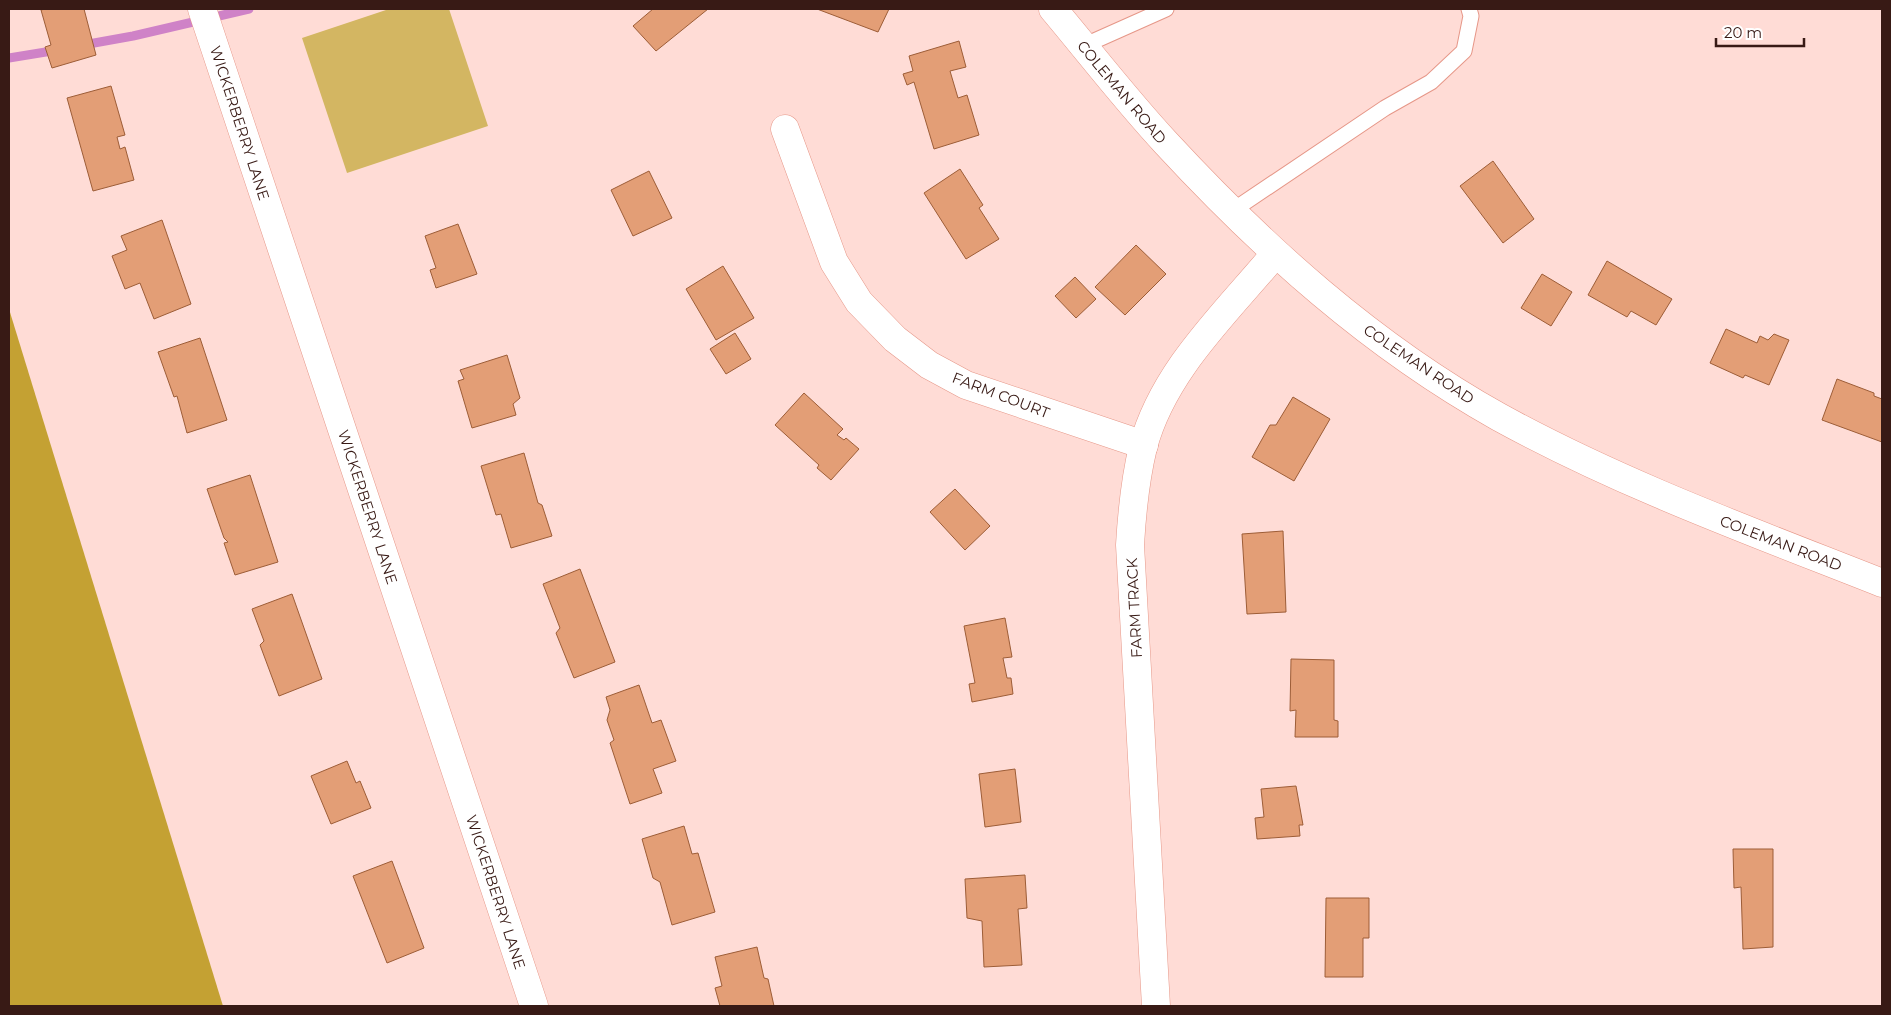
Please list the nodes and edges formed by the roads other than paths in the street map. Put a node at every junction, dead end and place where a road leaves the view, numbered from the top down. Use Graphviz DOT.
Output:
graph roads {
  1 [pos="202,9"];
  2 [pos="1053,9"];
  3 [pos="1166,9"];
  4 [pos="1469,9"];
  5 [pos="1083,46"];
  6 [pos="785,129"];
  7 [pos="1232,211"];
  8 [pos="1275,254"];
  9 [pos="1144,445"];
  10 [pos="1882,583"];
  11 [pos="534,1006"];
  12 [pos="1156,1006"];
  1 -- 11 [label="street, WICKERBERRY LANE"];
  2 -- 5 [label="street, COLEMAN ROAD"];
  3 -- 5 [label="lane"];
  4 -- 7 [label="lane"];
  5 -- 7 [label="street, COLEMAN ROAD"];
  6 -- 9 [label="street, FARM COURT"];
  7 -- 8 [label="street, COLEMAN ROAD"];
  8 -- 9 [label="street, FARM TRACK"];
  8 -- 10 [label="street, COLEMAN ROAD"];
  9 -- 12 [label="street, FARM TRACK"];
}
